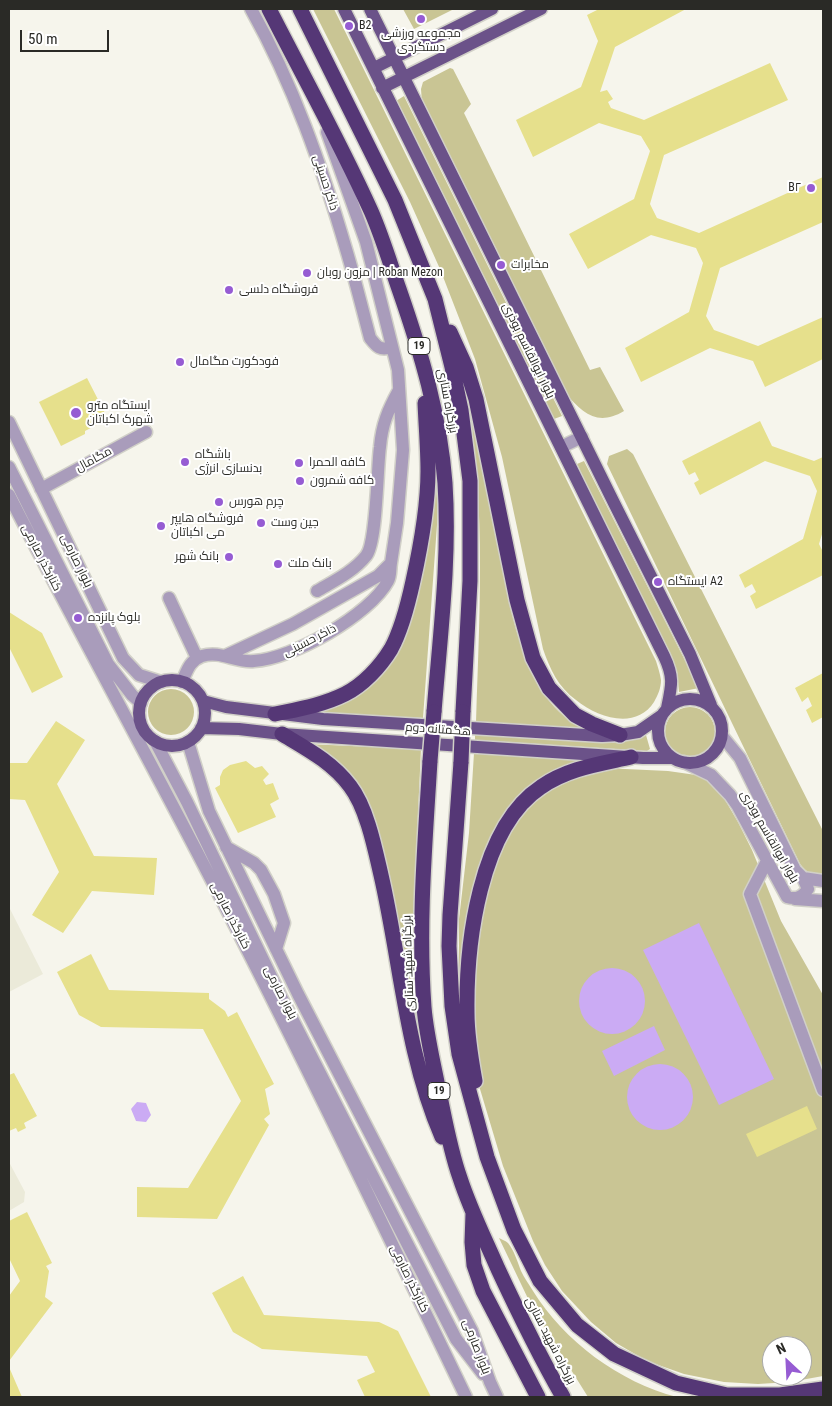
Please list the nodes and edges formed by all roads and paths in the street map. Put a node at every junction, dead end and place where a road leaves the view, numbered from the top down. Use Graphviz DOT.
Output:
graph roads {
  1 [pos="251,9"];
  2 [pos="269,9"];
  3 [pos="300,9"];
  4 [pos="344,9"];
  5 [pos="370,9"];
  6 [pos="492,9"];
  7 [pos="542,9"];
  8 [pos="394,58"];
  9 [pos="374,68"];
  10 [pos="403,78"];
  11 [pos="382,88"];
  12 [pos="316,101"];
  13 [pos="435,299"];
  14 [pos="392,347"];
  15 [pos="423,359"];
  16 [pos="399,389"];
  17 [pos="9,422"];
  18 [pos="146,432"];
  19 [pos="582,438"];
  20 [pos="560,447"];
  21 [pos="9,467"];
  22 [pos="41,489"];
  23 [pos="9,495"];
  24 [pos="391,562"];
  25 [pos="317,591"];
  26 [pos="169,598"];
  27 [pos="227,655"];
  28 [pos="197,658"];
  29 [pos="161,682"];
  30 [pos="182,682"];
  31 [pos="203,701"];
  32 [pos="141,703"];
  33 [pos="710,706"];
  34 [pos="434,712"];
  35 [pos="664,712"];
  36 [pos="275,714"];
  37 [pos="201,728"];
  38 [pos="138,731"];
  39 [pos="282,734"];
  40 [pos="620,735"];
  41 [pos="722,736"];
  42 [pos="154,741"];
  43 [pos="188,742"];
  44 [pos="631,757"];
  45 [pos="678,760"];
  46 [pos="226,846"];
  47 [pos="767,861"];
  48 [pos="803,878"];
  49 [pos="823,881"];
  50 [pos="795,899"];
  51 [pos="823,901"];
  52 [pos="276,949"];
  53 [pos="310,1017"];
  54 [pos="291,1026"];
  55 [pos="823,1090"];
  56 [pos="487,1157"];
  57 [pos="460,1177"];
  58 [pos="473,1210"];
  59 [pos="490,1382"];
  60 [pos="823,1389"];
  61 [pos="466,1397"];
  62 [pos="497,1397"];
  63 [pos="538,1397"];
  64 [pos="563,1397"];
  1 -- 14 [label="street, ذاکر حسینی"];
  2 -- 12 [label="highway, بزرگراه ستاری / 19"];
  3 -- 13 [label="highway, بزرگراه ستاری / 19"];
  4 -- 9 [label="main road, بلوار ابوالقاسم بوذری"];
  5 -- 8 [label="main road, بلوار ابوالقاسم بوذری"];
  6 -- 8 [label="main road"];
  7 -- 10 [label="main road"];
  8 -- 9 [label="main road"];
  8 -- 10 [label="main road, بلوار ابوالقاسم بوذری"];
  9 -- 11 [label="main road, بلوار ابوالقاسم بوذری"];
  10 -- 11 [label="main road"];
  10 -- 19 [label="main road, بلوار ابوالقاسم بوذری"];
  11 -- 20 [label="main road, بلوار ابوالقاسم بوذری"];
  12 -- 14 [label="street, ذاکر حسینی"];
  12 -- 15 [label="highway, بزرگراه ستاری / 19"];
  13 -- 40 [label="highway"];
  13 -- 56 [label="highway, بزرگراه ستاری / 19, bridge"];
  14 -- 16 [label="street, ذاکر حسینی"];
  15 -- 34 [label="highway, بزرگراه ستاری / 19"];
  15 -- 36 [label="highway"];
  16 -- 24 [label="street, ذاکر حسینی"];
  16 -- 25 [label="street"];
  17 -- 22 [label="street, بلوار صارمی"];
  18 -- 22 [label="street, مگامال"];
  19 -- 20 [label="street"];
  19 -- 33 [label="main road, بلوار ابوالقاسم بوذری"];
  20 -- 35 [label="main road, بلوار ابوالقاسم بوذری"];
  21 -- 32 [label="street, بلوار صارمی"];
  22 -- 29 [label="street, بلوار صارمی"];
  23 -- 38 [label="street, کنارگذر صارمی"];
  24 -- 27 [label="street, ذاکر حسینی"];
  24 -- 27 [label="street, ذاکر حسینی"];
  26 -- 28 [label="street"];
  27 -- 28 [label="street, ذاکر حسینی"];
  28 -- 30 [label="street"];
  29 -- 30 [label="main road"];
  29 -- 32 [label="main road"];
  30 -- 31 [label="main road"];
  31 -- 36 [label="main road, هگمتانه دوم"];
  31 -- 37 [label="main road"];
  32 -- 38 [label="main road"];
  33 -- 35 [label="main road"];
  33 -- 41 [label="main road"];
  34 -- 57 [label="highway, بزرگراه شهید ستاری / 19, bridge"];
  35 -- 40 [label="main road, هگمتانه دوم"];
  35 -- 45 [label="main road"];
  36 -- 40 [label="main road, هگمتانه دوم"];
  37 -- 39 [label="main road, هگمتانه دوم"];
  37 -- 43 [label="main road"];
  38 -- 42 [label="main road"];
  38 -- 54 [label="street, کنارگذر صارمی"];
  39 -- 44 [label="main road, هگمتانه دوم"];
  39 -- 57 [label="highway"];
  41 -- 45 [label="main road"];
  41 -- 48 [label="street, بلوار ابوالقاسم بوذری"];
  42 -- 43 [label="main road"];
  42 -- 54 [label="street, بلوار صارمی"];
  43 -- 46 [label="street, بلوار صارمی"];
  44 -- 45 [label="main road, هگمتانه دوم"];
  44 -- 56 [label="highway"];
  45 -- 47 [label="street, بلوار ابوالقاسم بوذری"];
  46 -- 52 [label="street, بلوار صارمی"];
  46 -- 52 [label="street"];
  47 -- 50 [label="street, بلوار ابوالقاسم بوذری"];
  47 -- 55 [label="street"];
  48 -- 49 [label="street"];
  48 -- 50 [label="street, بلوار ابوالقاسم بوذری"];
  50 -- 51 [label="street"];
  52 -- 53 [label="street, بلوار صارمی"];
  53 -- 54 [label="street"];
  53 -- 59 [label="street, بلوار صارمی"];
  54 -- 59 [label="street, بلوار صارمی"];
  54 -- 61 [label="street, کنارگذر صارمی"];
  56 -- 60 [label="highway, 19"];
  57 -- 58 [label="highway, بزرگراه شهید ستاری / 19"];
  58 -- 63 [label="highway"];
  58 -- 64 [label="highway, بزرگراه شهید ستاری / 19"];
  59 -- 62 [label="street"];
}
